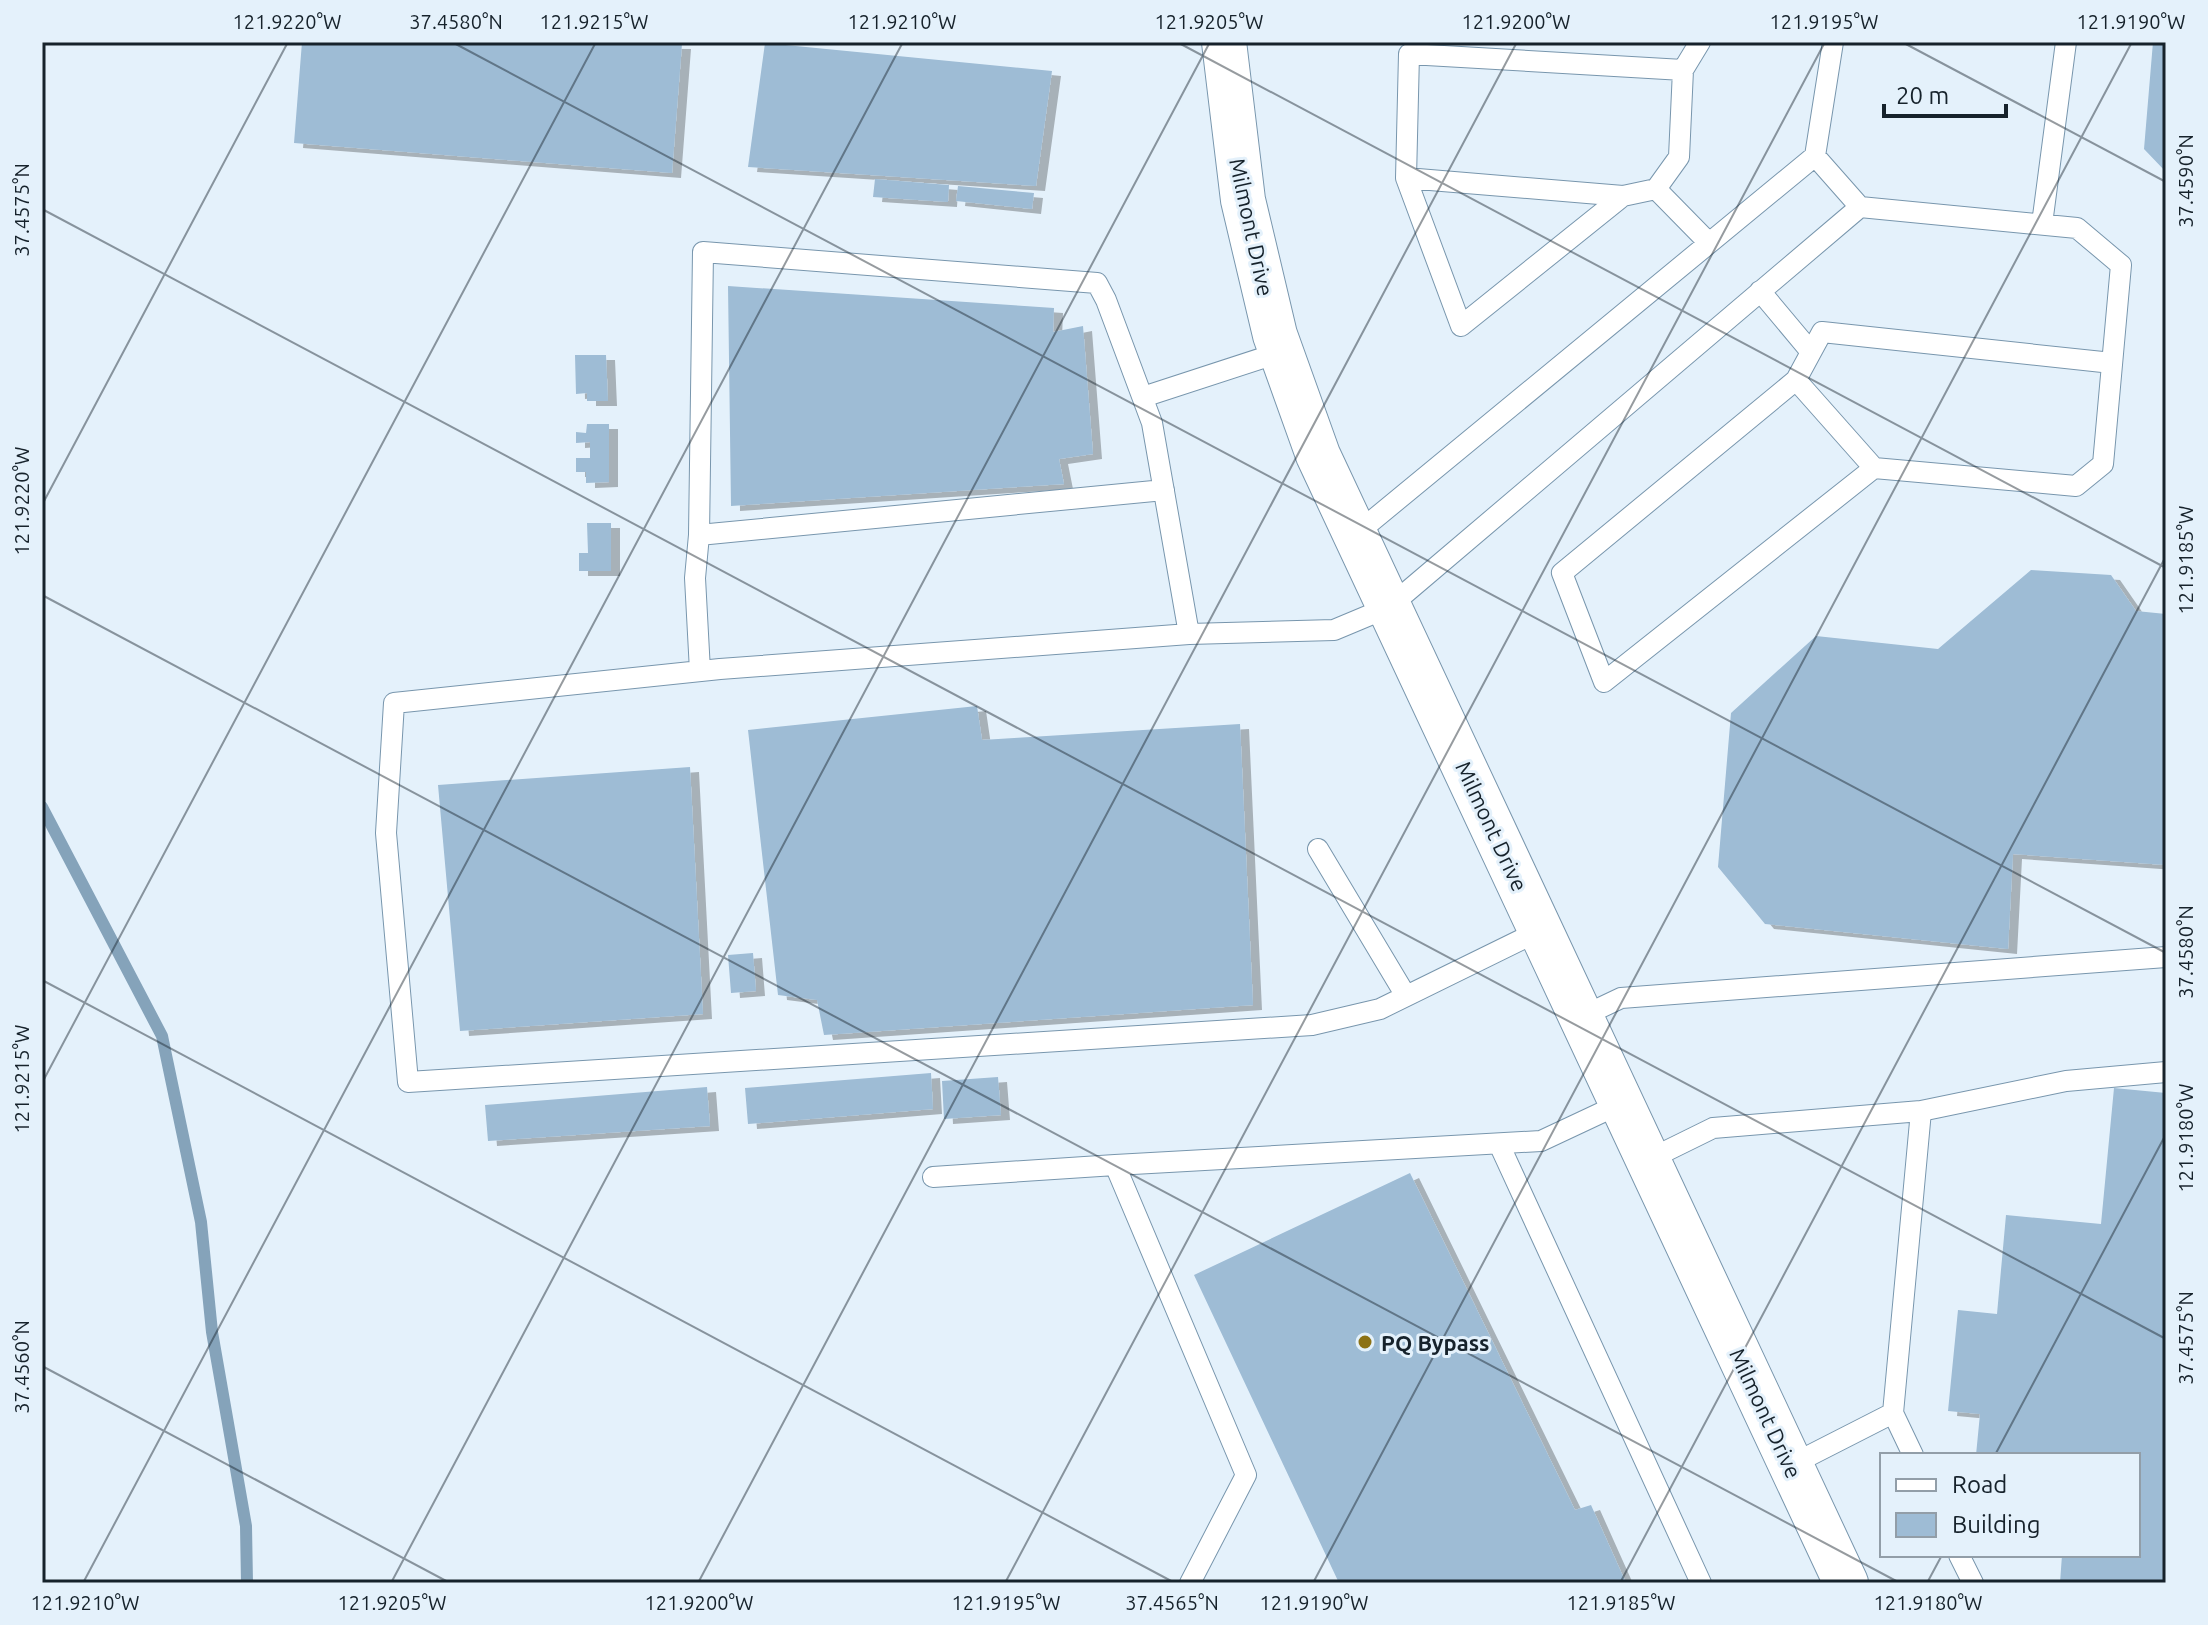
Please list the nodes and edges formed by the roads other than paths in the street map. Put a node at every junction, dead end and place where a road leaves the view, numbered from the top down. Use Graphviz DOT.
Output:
graph roads {
  1 [pos="1224,42"];
  2 [pos="1700,42"];
  3 [pos="1833,42"];
  4 [pos="2066,42"];
  5 [pos="1683,70"];
  6 [pos="1815,156"];
  7 [pos="1406,178"];
  8 [pos="1656,189"];
  9 [pos="1623,196"];
  10 [pos="1860,207"];
  11 [pos="2042,224"];
  12 [pos="1709,243"];
  13 [pos="1760,291"];
  14 [pos="1281,352"];
  15 [pos="1811,352"];
  16 [pos="2112,363"];
  17 [pos="1796,380"];
  18 [pos="1143,397"];
  19 [pos="1874,468"];
  20 [pos="1164,490"];
  21 [pos="1356,534"];
  22 [pos="699,535"];
  23 [pos="1389,607"];
  24 [pos="1189,634"];
  25 [pos="700,671"];
  26 [pos="1318,849"];
  27 [pos="1541,930"];
  28 [pos="2166,957"];
  29 [pos="1406,996"];
  30 [pos="1581,1017"];
  31 [pos="2166,1072"];
  32 [pos="1622,1103"];
  33 [pos="1921,1111"];
  34 [pos="1499,1144"];
  35 [pos="1648,1160"];
  36 [pos="1115,1165"];
  37 [pos="933,1177"];
  38 [pos="1893,1413"];
  39 [pos="1912,1453"];
  40 [pos="1791,1465"];
  41 [pos="1960,1557"];
  42 [pos="1190,1583"];
  43 [pos="1701,1583"];
  44 [pos="1846,1583"];
  45 [pos="1973,1583"];
  1 -- 14 [label="street, Milmont Drive"];
  2 -- 5 [label="lane"];
  3 -- 6 [label="lane"];
  4 -- 11 [label="lane"];
  5 -- 7 [label="lane"];
  5 -- 8 [label="lane"];
  6 -- 10 [label="lane"];
  6 -- 12 [label="lane"];
  7 -- 9 [label="lane"];
  7 -- 9 [label="lane"];
  8 -- 9 [label="lane"];
  8 -- 12 [label="lane"];
  10 -- 11 [label="lane"];
  10 -- 13 [label="lane"];
  11 -- 16 [label="lane"];
  12 -- 21 [label="lane"];
  13 -- 15 [label="lane"];
  13 -- 23 [label="lane"];
  14 -- 18 [label="lane"];
  14 -- 21 [label="street, Milmont Drive"];
  15 -- 16 [label="lane"];
  15 -- 17 [label="lane"];
  16 -- 19 [label="lane"];
  17 -- 19 [label="lane"];
  17 -- 19 [label="lane"];
  18 -- 20 [label="lane"];
  18 -- 22 [label="lane"];
  20 -- 22 [label="lane"];
  20 -- 24 [label="lane"];
  21 -- 23 [label="street, Milmont Drive"];
  22 -- 25 [label="lane"];
  23 -- 24 [label="lane"];
  23 -- 27 [label="street, Milmont Drive"];
  24 -- 25 [label="lane"];
  25 -- 29 [label="lane"];
  26 -- 29 [label="lane"];
  27 -- 29 [label="lane"];
  27 -- 30 [label="street, Milmont Drive"];
  28 -- 30 [label="lane"];
  30 -- 32 [label="street, Milmont Drive"];
  31 -- 33 [label="lane"];
  32 -- 34 [label="lane"];
  32 -- 35 [label="street, Milmont Drive"];
  33 -- 35 [label="lane"];
  33 -- 38 [label="lane"];
  34 -- 36 [label="lane"];
  34 -- 43 [label="lane"];
  35 -- 40 [label="street, Milmont Drive"];
  36 -- 37 [label="lane"];
  36 -- 42 [label="lane"];
  38 -- 39 [label="lane"];
  38 -- 40 [label="lane"];
  40 -- 44 [label="street, Milmont Drive"];
  41 -- 45 [label="lane"];
}
